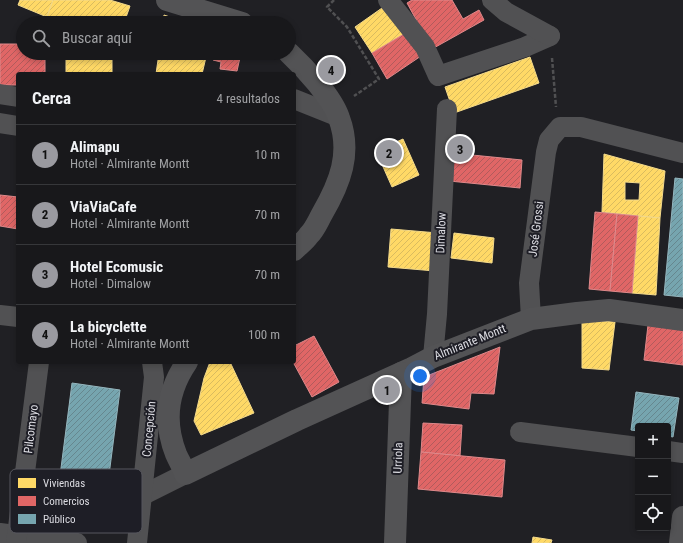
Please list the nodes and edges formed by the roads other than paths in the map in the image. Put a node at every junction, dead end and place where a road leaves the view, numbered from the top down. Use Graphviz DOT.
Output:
graph roads {
  1 [pos="167,0"];
  2 [pos="388,0"];
  3 [pos="492,0"];
  4 [pos="219,16"];
  5 [pos="296,60"];
  6 [pos="0,94"];
  7 [pos="16,97"];
  8 [pos="296,100"];
  9 [pos="447,108"];
  10 [pos="336,112"];
  11 [pos="0,123"];
  12 [pos="16,126"];
  13 [pos="683,153"];
  14 [pos="296,248"];
  15 [pos="0,315"];
  16 [pos="16,317"];
  17 [pos="531,319"];
  18 [pos="683,320"];
  19 [pos="433,357"];
  20 [pos="39,364"];
  21 [pos="152,364"];
  22 [pos="186,364"];
  23 [pos="401,373"];
  24 [pos="520,432"];
  25 [pos="635,448"];
  26 [pos="671,451"];
  27 [pos="683,453"];
  28 [pos="22,469"];
  29 [pos="185,474"];
  30 [pos="143,495"];
  31 [pos="142,503"];
  32 [pos="683,517"];
  33 [pos="138,533"];
  34 [pos="11,537"];
  35 [pos="77,543"];
  36 [pos="137,543"];
  37 [pos="395,543"];
  38 [pos="680,543"];
  1 -- 4 [label="main road"];
  2 -- 3 [label="street"];
  5 -- 10 [label="main road"];
  6 -- 7 [label="street"];
  8 -- 10 [label="street"];
  9 -- 19 [label="street, Dimalow"];
  10 -- 14 [label="main road"];
  11 -- 12 [label="street"];
  13 -- 17 [label="street, José Grossi"];
  15 -- 16 [label="street"];
  17 -- 18 [label="main road, Almirante Montt"];
  17 -- 19 [label="main road, Almirante Montt"];
  19 -- 23 [label="main road, Almirante Montt"];
  20 -- 28 [label="street, Pilcomayo"];
  21 -- 30 [label="street, Concepción"];
  22 -- 29 [label="main road"];
  23 -- 29 [label="main road, Almirante Montt"];
  23 -- 37 [label="main road, Urriola"];
  24 -- 25 [label="street"];
  26 -- 27 [label="street"];
  29 -- 30 [label="street, Almirante Montt"];
  30 -- 31 [label="street, Concepción"];
  32 -- 38 [label="main road"];
  33 -- 36 [label="street, Concepción"];
  34 -- 35 [label="street"];
}
